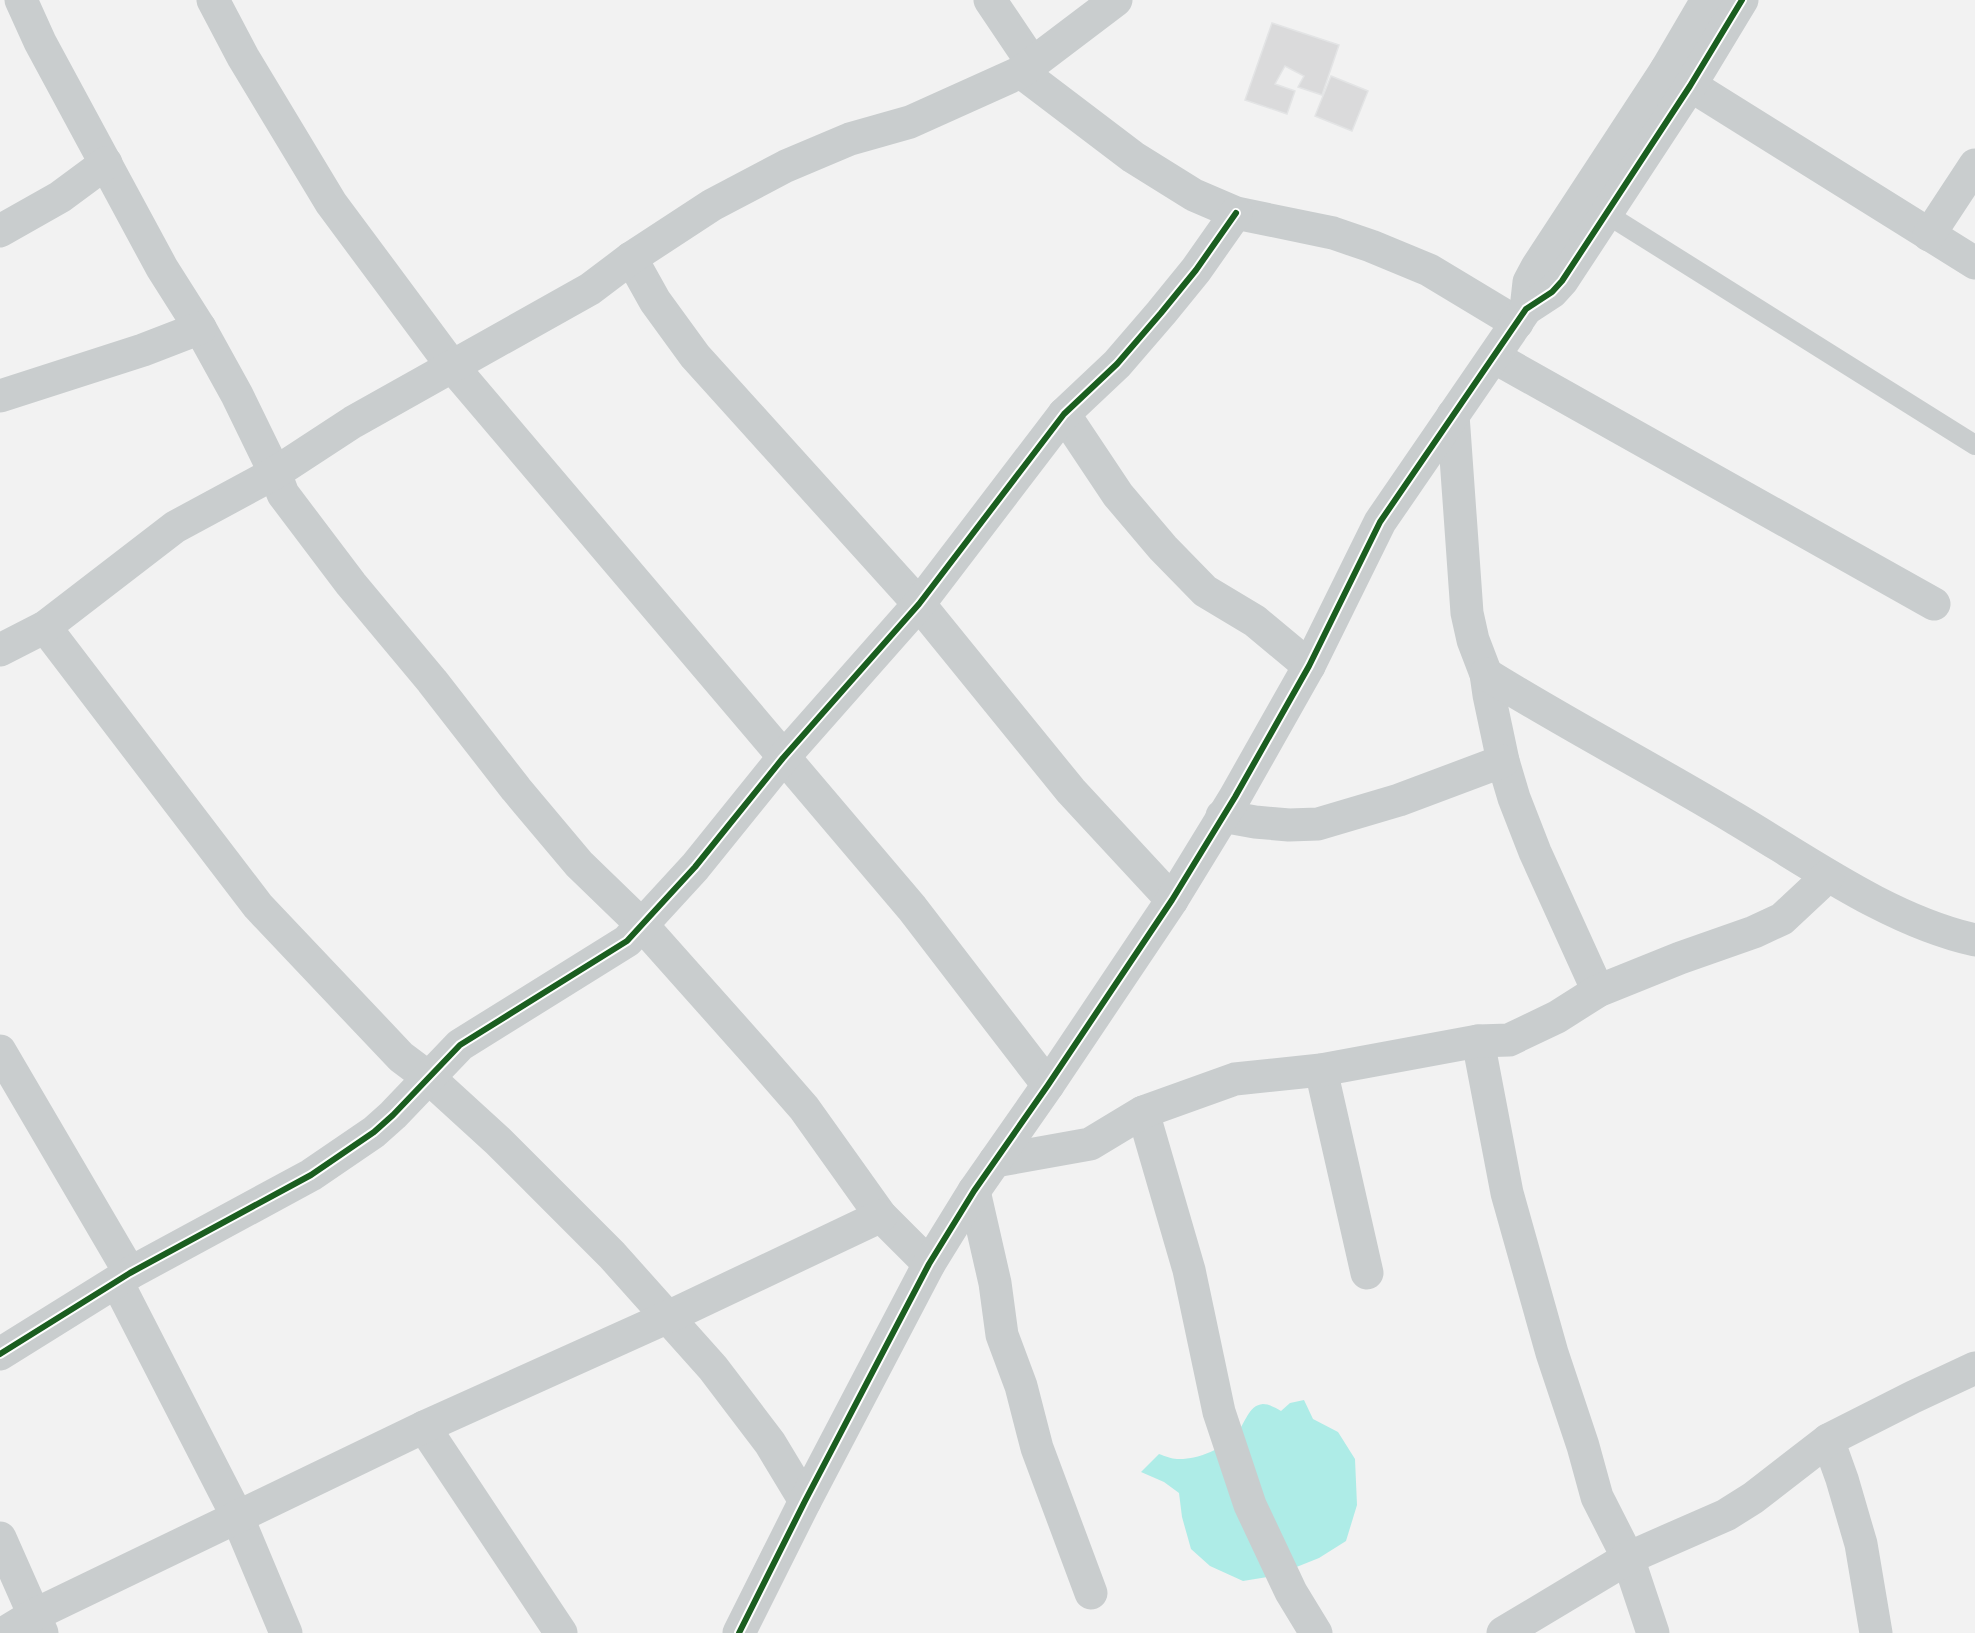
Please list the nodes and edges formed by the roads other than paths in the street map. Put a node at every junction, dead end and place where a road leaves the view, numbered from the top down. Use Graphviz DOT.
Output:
graph roads {
  1 [pos="21,0"];
  2 [pos="213,0"];
  3 [pos="990,0"];
  4 [pos="1116,0"];
  5 [pos="1707,0"];
  6 [pos="1742,0"];
  7 [pos="1027,68"];
  8 [pos="1678,78"];
  9 [pos="106,164"];
  10 [pos="1975,165"];
  11 [pos="1236,213"];
  12 [pos="1605,213"];
  13 [pos="0,231"];
  14 [pos="1929,235"];
  15 [pos="631,258"];
  16 [pos="1975,263"];
  17 [pos="1521,316"];
  18 [pos="201,328"];
  19 [pos="1494,357"];
  20 [pos="452,366"];
  21 [pos="0,396"];
  22 [pos="1064,414"];
  23 [pos="1453,415"];
  24 [pos="1975,445"];
  25 [pos="275,473"];
  26 [pos="919,604"];
  27 [pos="1934,604"];
  28 [pos="45,627"];
  29 [pos="0,649"];
  30 [pos="1309,666"];
  31 [pos="1486,674"];
  32 [pos="783,758"];
  33 [pos="1503,761"];
  34 [pos="1222,816"];
  35 [pos="1828,876"];
  36 [pos="1172,900"];
  37 [pos="642,925"];
  38 [pos="1975,940"];
  39 [pos="1598,991"];
  40 [pos="1478,1041"];
  41 [pos="0,1051"];
  42 [pos="1321,1070"];
  43 [pos="429,1078"];
  44 [pos="1048,1085"];
  45 [pos="1143,1112"];
  46 [pos="995,1161"];
  47 [pos="974,1191"];
  48 [pos="881,1216"];
  49 [pos="929,1264"];
  50 [pos="1367,1274"];
  51 [pos="124,1278"];
  52 [pos="668,1317"];
  53 [pos="0,1354"];
  54 [pos="1975,1368"];
  55 [pos="424,1427"];
  56 [pos="1828,1440"];
  57 [pos="805,1501"];
  58 [pos="237,1516"];
  59 [pos="0,1538"];
  60 [pos="1628,1558"];
  61 [pos="1091,1593"];
  62 [pos="1548,1620"];
  63 [pos="38,1624"];
  64 [pos="4,1633"];
  65 [pos="286,1633"];
  66 [pos="561,1633"];
  67 [pos="739,1633"];
  68 [pos="1316,1633"];
  69 [pos="1503,1633"];
  70 [pos="1653,1633"];
  71 [pos="1876,1633"];
  1 -- 9 [label="street"];
  2 -- 20 [label="street"];
  3 -- 7 [label="street"];
  4 -- 7 [label="street"];
  5 -- 8 [label="street"];
  6 -- 8 [label="street"];
  7 -- 11 [label="street"];
  7 -- 15 [label="street"];
  8 -- 12 [label="street"];
  8 -- 14 [label="street"];
  8 -- 17 [label="street"];
  9 -- 13 [label="street"];
  9 -- 18 [label="street"];
  10 -- 14 [label="street"];
  11 -- 17 [label="street"];
  11 -- 22 [label="street"];
  12 -- 17 [label="street"];
  12 -- 24 [label="lane"];
  14 -- 16 [label="street"];
  15 -- 20 [label="street"];
  15 -- 26 [label="street"];
  17 -- 19 [label="street"];
  18 -- 21 [label="street"];
  18 -- 25 [label="street"];
  19 -- 23 [label="street"];
  19 -- 27 [label="street"];
  20 -- 25 [label="street"];
  20 -- 32 [label="street"];
  22 -- 26 [label="street"];
  22 -- 30 [label="street"];
  23 -- 30 [label="street"];
  23 -- 31 [label="street"];
  25 -- 28 [label="street"];
  25 -- 37 [label="street"];
  26 -- 32 [label="street"];
  26 -- 36 [label="street"];
  28 -- 29 [label="street"];
  28 -- 43 [label="street"];
  30 -- 34 [label="street"];
  31 -- 33 [label="street"];
  31 -- 35 [label="street"];
  32 -- 37 [label="street"];
  32 -- 44 [label="street"];
  33 -- 34 [label="street"];
  33 -- 39 [label="street"];
  34 -- 36 [label="street"];
  35 -- 38 [label="street"];
  35 -- 39 [label="street"];
  36 -- 44 [label="street"];
  37 -- 43 [label="street"];
  37 -- 48 [label="street"];
  39 -- 40 [label="street"];
  40 -- 42 [label="street"];
  40 -- 60 [label="street"];
  41 -- 51 [label="street"];
  42 -- 45 [label="street"];
  42 -- 50 [label="street"];
  43 -- 51 [label="street"];
  43 -- 52 [label="street"];
  44 -- 46 [label="street"];
  45 -- 46 [label="street"];
  45 -- 68 [label="street"];
  46 -- 47 [label="street"];
  47 -- 49 [label="street"];
  47 -- 61 [label="street"];
  48 -- 49 [label="street"];
  48 -- 52 [label="street"];
  49 -- 57 [label="street"];
  51 -- 53 [label="street"];
  51 -- 58 [label="street"];
  52 -- 55 [label="street"];
  52 -- 57 [label="street"];
  54 -- 56 [label="street"];
  55 -- 58 [label="street"];
  55 -- 66 [label="street"];
  56 -- 60 [label="street"];
  56 -- 71 [label="street"];
  57 -- 67 [label="street"];
  58 -- 63 [label="street"];
  58 -- 65 [label="street"];
  59 -- 63 [label="street"];
  60 -- 62 [label="street"];
  60 -- 70 [label="street"];
  62 -- 69 [label="street"];
  63 -- 64 [label="street"];
}
